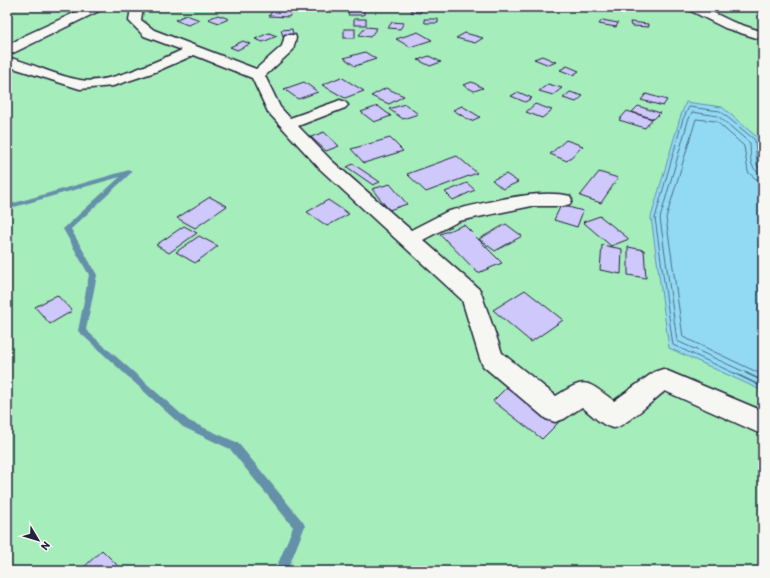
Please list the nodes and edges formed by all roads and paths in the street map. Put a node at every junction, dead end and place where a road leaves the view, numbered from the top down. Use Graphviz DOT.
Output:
graph roads {
  1 [pos="97,7"];
  2 [pos="137,7"];
  3 [pos="693,7"];
  4 [pos="763,36"];
  5 [pos="290,38"];
  6 [pos="195,50"];
  7 [pos="7,52"];
  8 [pos="7,61"];
  9 [pos="258,75"];
  10 [pos="340,105"];
  11 [pos="287,124"];
  12 [pos="563,200"];
  13 [pos="409,239"];
  14 [pos="763,423"];
  1 -- 7 [label="street"];
  2 -- 6 [label="street"];
  3 -- 4 [label="street"];
  5 -- 9 [label="street"];
  6 -- 8 [label="street"];
  6 -- 9 [label="street"];
  9 -- 11 [label="street"];
  10 -- 11 [label="street"];
  11 -- 13 [label="street"];
  12 -- 13 [label="street"];
  13 -- 14 [label="street"];
}
